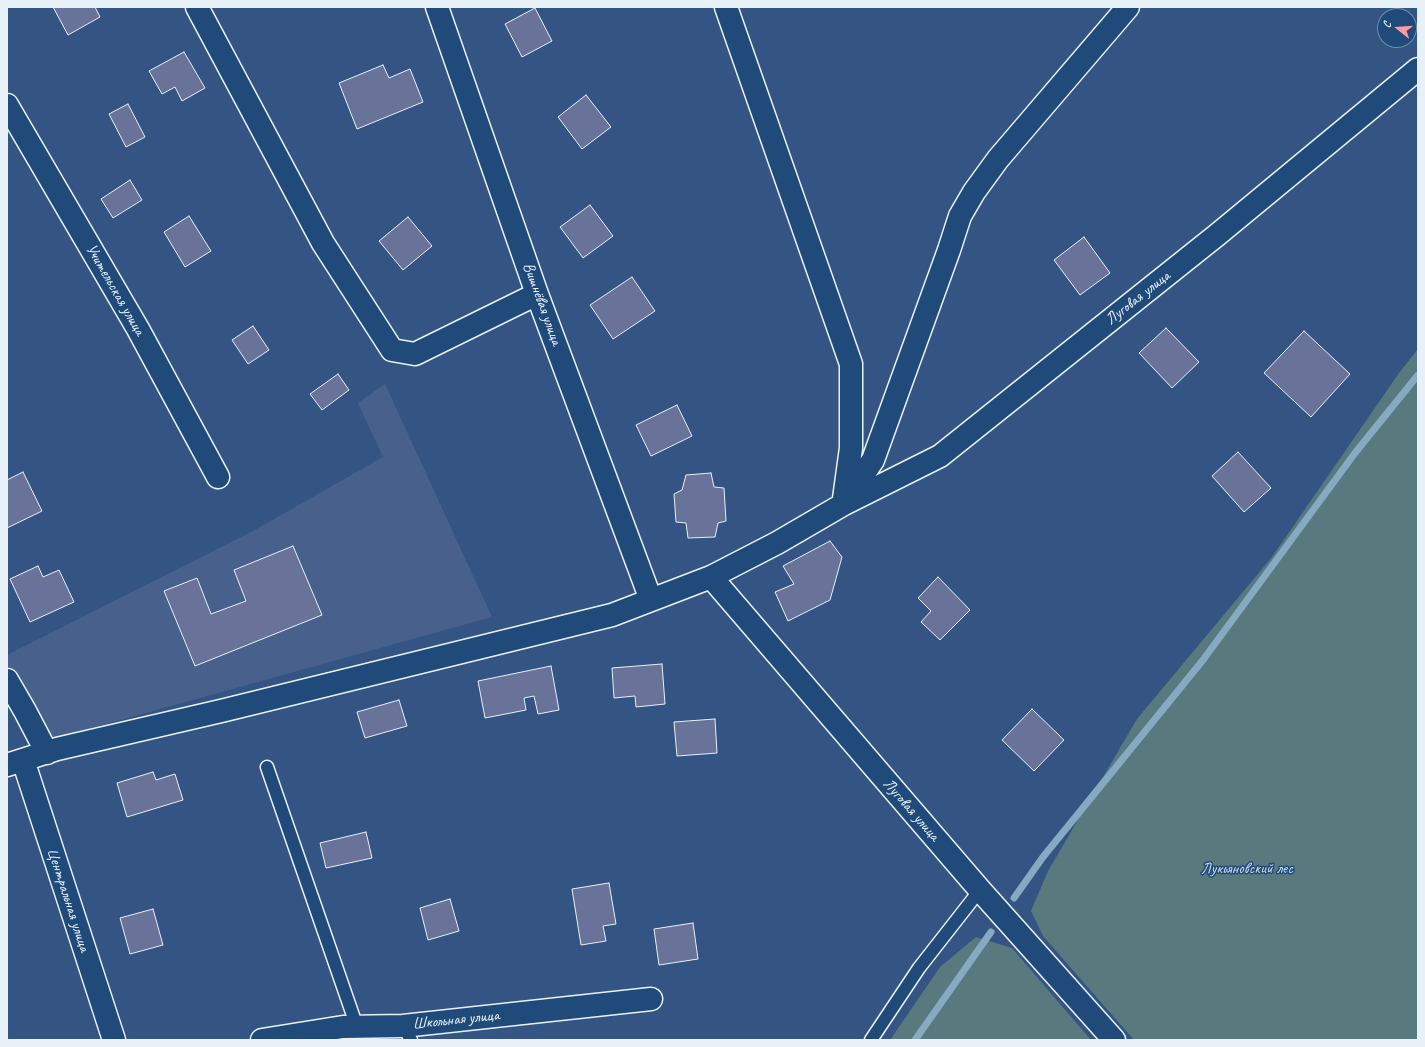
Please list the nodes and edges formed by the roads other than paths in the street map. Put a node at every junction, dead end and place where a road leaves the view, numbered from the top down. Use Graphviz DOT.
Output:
graph roads {
  1 [pos="197,7"];
  2 [pos="438,7"];
  3 [pos="726,7"];
  4 [pos="1128,7"];
  5 [pos="1418,69"];
  6 [pos="7,105"];
  7 [pos="537,294"];
  8 [pos="218,477"];
  9 [pos="844,504"];
  10 [pos="711,577"];
  11 [pos="651,600"];
  12 [pos="7,680"];
  13 [pos="47,753"];
  14 [pos="15,763"];
  15 [pos="267,767"];
  16 [pos="980,890"];
  17 [pos="651,999"];
  18 [pos="356,1027"];
  19 [pos="407,1033"];
  20 [pos="114,1040"];
  21 [pos="262,1040"];
  22 [pos="871,1040"];
  23 [pos="1114,1040"];
  1 -- 7 [label="street"];
  2 -- 7 [label="street, Вишнёвая улица"];
  3 -- 9 [label="street"];
  4 -- 9 [label="street"];
  5 -- 9 [label="street, Луговая улица"];
  6 -- 8 [label="street, Учительская улица"];
  7 -- 11 [label="street, Вишнёвая улица"];
  9 -- 10 [label="street, Луговая улица"];
  10 -- 11 [label="street, Луговая улица"];
  10 -- 16 [label="street, Луговая улица"];
  11 -- 13 [label="street, Луговая улица"];
  12 -- 13 [label="street"];
  13 -- 14 [label="street, Луговая улица"];
  14 -- 20 [label="street, Центральная улица"];
  15 -- 18 [label="lane"];
  16 -- 22 [label="lane"];
  16 -- 23 [label="street, Луговая улица"];
  17 -- 19 [label="street, Школьная улица"];
  18 -- 19 [label="street, Школьная улица"];
  18 -- 21 [label="street, Школьная улица"];
}
